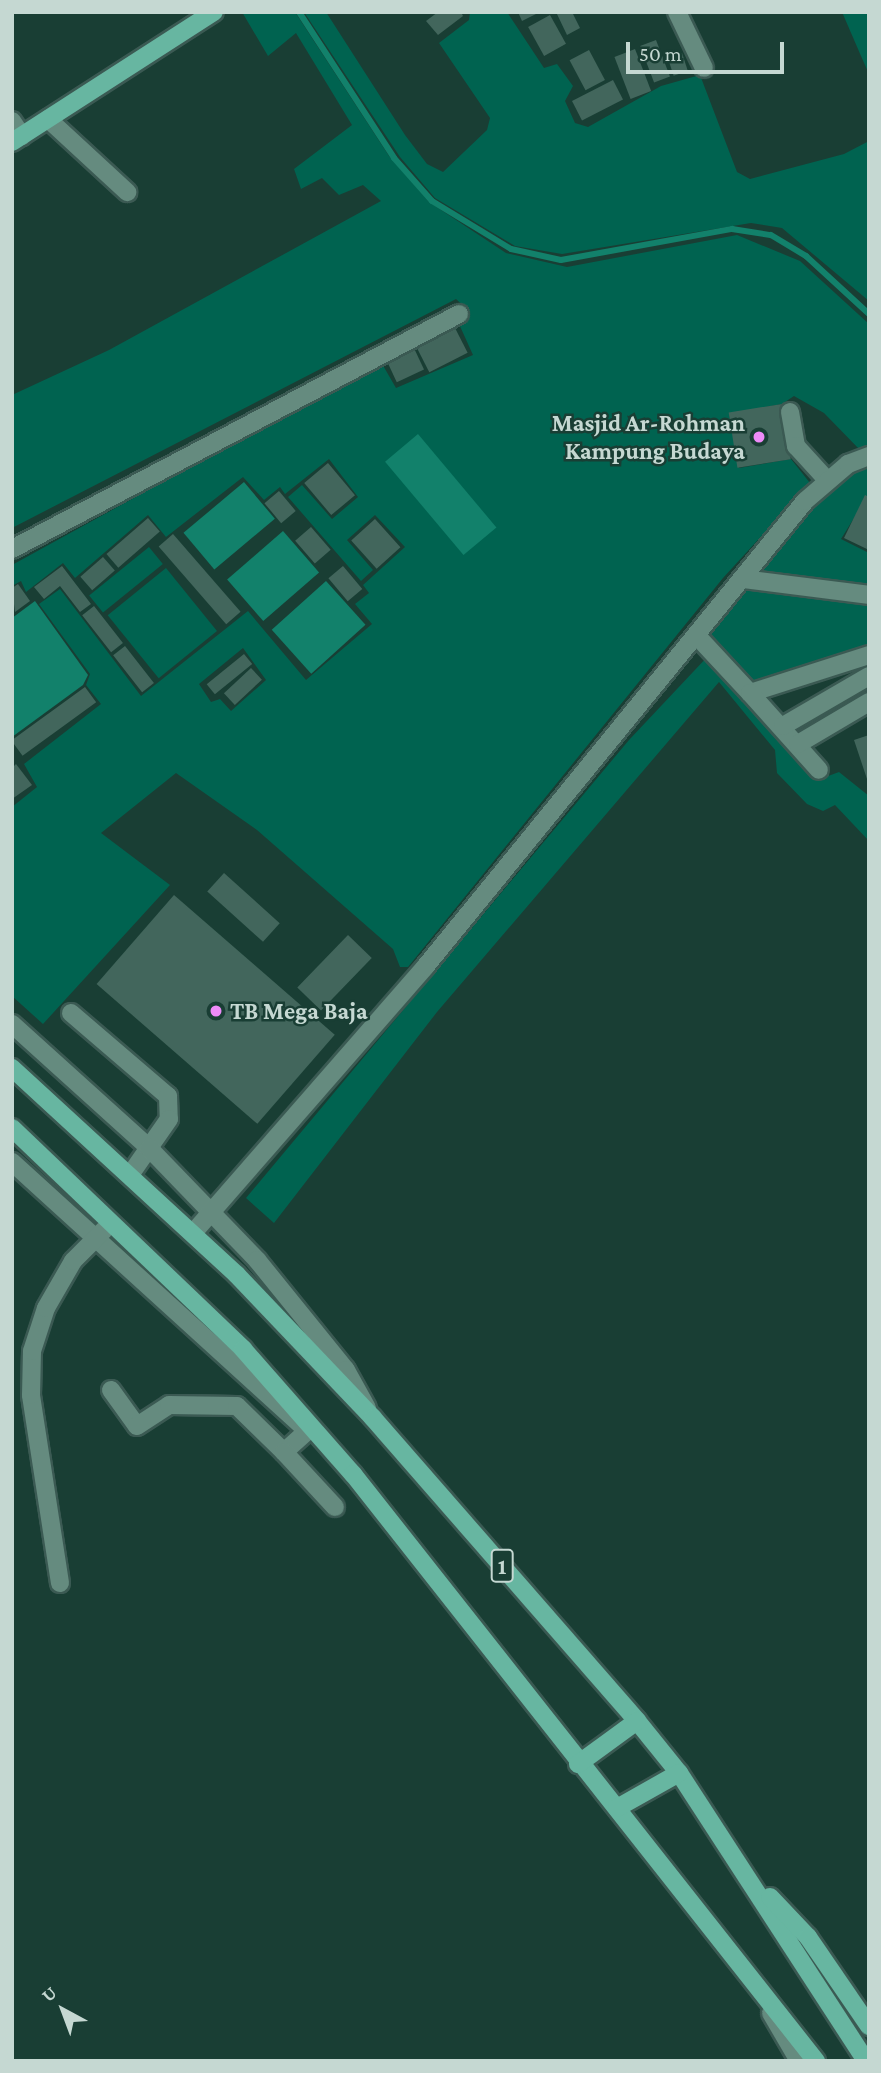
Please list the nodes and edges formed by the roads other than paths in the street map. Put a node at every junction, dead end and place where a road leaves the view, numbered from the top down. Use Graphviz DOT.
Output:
graph roads {
  1 [pos="214,12"];
  2 [pos="677,12"];
  3 [pos="704,68"];
  4 [pos="48,119"];
  5 [pos="15,133"];
  6 [pos="127,192"];
  7 [pos="459,314"];
  8 [pos="790,412"];
  9 [pos="869,456"];
  10 [pos="828,481"];
  11 [pos="12,550"];
  12 [pos="743,579"];
  13 [pos="869,596"];
  14 [pos="697,636"];
  15 [pos="866,665"];
  16 [pos="750,693"];
  17 [pos="869,702"];
  18 [pos="783,726"];
  19 [pos="798,744"];
  20 [pos="818,769"];
  21 [pos="71,1013"];
  22 [pos="12,1024"];
  23 [pos="12,1068"];
  24 [pos="12,1128"];
  25 [pos="149,1147"];
  26 [pos="12,1162"];
  27 [pos="130,1175"];
  28 [pos="212,1213"];
  29 [pos="111,1224"];
  30 [pos="193,1233"];
  31 [pos="96,1237"];
  32 [pos="110,1390"];
  33 [pos="373,1418"];
  34 [pos="307,1431"];
  35 [pos="284,1452"];
  36 [pos="353,1474"];
  37 [pos="335,1507"];
  38 [pos="60,1583"];
  39 [pos="637,1721"];
  40 [pos="578,1764"];
  41 [pos="680,1773"];
  42 [pos="617,1808"];
  43 [pos="743,1869"];
  44 [pos="734,1951"];
  45 [pos="869,2026"];
  46 [pos="799,2061"];
  47 [pos="816,2061"];
  48 [pos="866,2061"];
  1 -- 4 [label="main road"];
  2 -- 3 [label="street"];
  4 -- 5 [label="main road"];
  4 -- 6 [label="street"];
  7 -- 11 [label="street"];
  8 -- 10 [label="street"];
  9 -- 10 [label="street"];
  10 -- 12 [label="street"];
  12 -- 13 [label="street"];
  12 -- 14 [label="street"];
  14 -- 16 [label="street"];
  14 -- 28 [label="street"];
  15 -- 16 [label="street"];
  15 -- 18 [label="street"];
  16 -- 18 [label="street"];
  17 -- 19 [label="street"];
  18 -- 19 [label="street"];
  19 -- 20 [label="street"];
  21 -- 25 [label="street"];
  22 -- 25 [label="street"];
  23 -- 27 [label="main road, 1"];
  24 -- 29 [label="main road, 1"];
  25 -- 27 [label="street"];
  25 -- 28 [label="street"];
  26 -- 31 [label="street"];
  27 -- 30 [label="main road, 1"];
  28 -- 30 [label="street"];
  28 -- 33 [label="street"];
  29 -- 31 [label="street"];
  29 -- 36 [label="main road, 1"];
  30 -- 33 [label="main road, 1"];
  31 -- 34 [label="street"];
  31 -- 38 [label="street"];
  32 -- 35 [label="street"];
  33 -- 39 [label="main road, 1"];
  34 -- 35 [label="street"];
  34 -- 36 [label="street"];
  35 -- 37 [label="street"];
  36 -- 40 [label="main road, 1"];
  39 -- 40 [label="main road"];
  39 -- 41 [label="main road, 1"];
  40 -- 42 [label="main road, 1"];
  41 -- 42 [label="main road"];
  41 -- 43 [label="main road, 1"];
  42 -- 44 [label="main road, 1"];
  43 -- 45 [label="main road"];
  43 -- 48 [label="main road, 1"];
  44 -- 46 [label="street"];
  44 -- 47 [label="main road, 1"];
}
